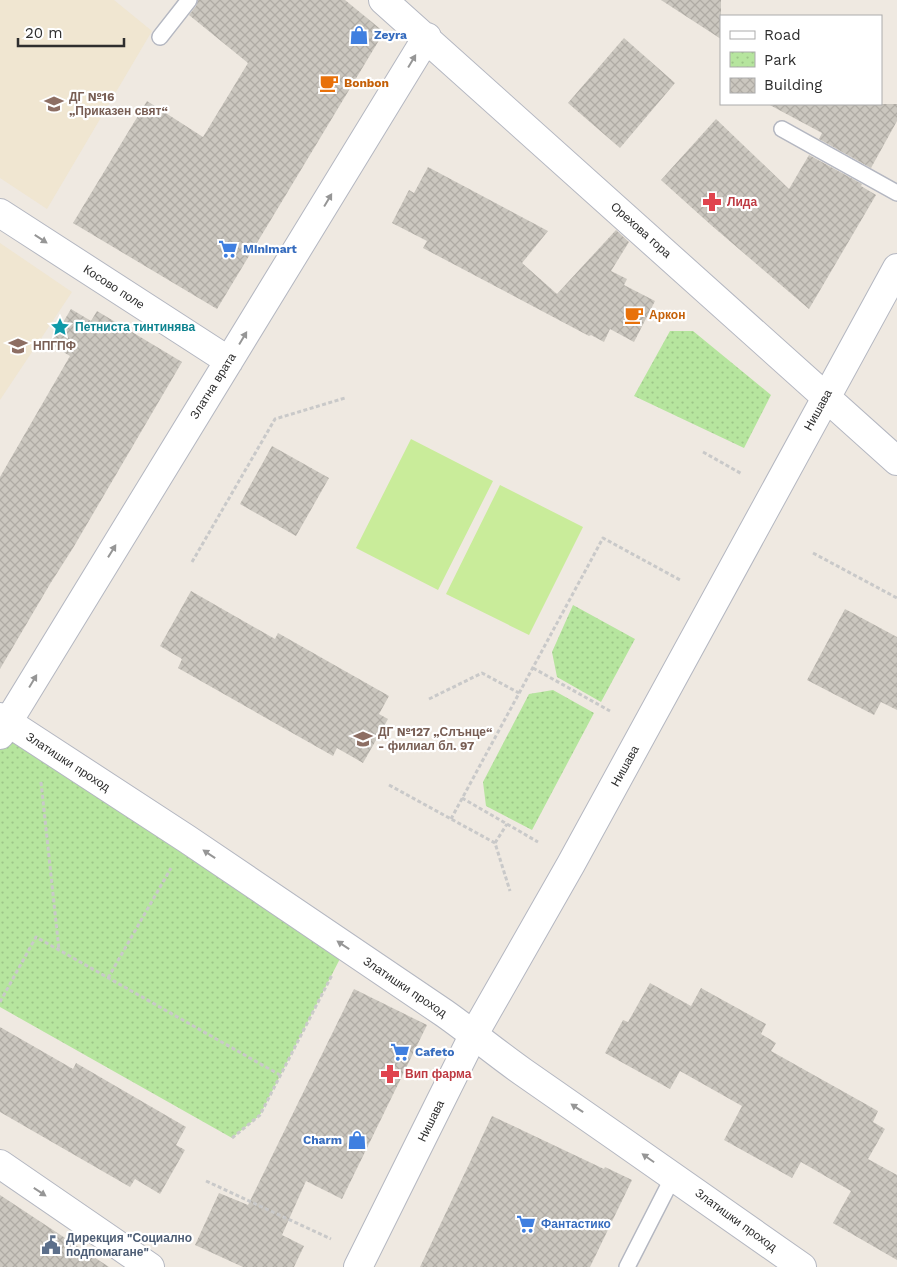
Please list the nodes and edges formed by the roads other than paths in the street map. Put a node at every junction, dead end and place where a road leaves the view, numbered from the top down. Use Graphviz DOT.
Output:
graph roads {
  1 [pos="189,0"];
  2 [pos="384,0"];
  3 [pos="160,37"];
  4 [pos="427,37"];
  5 [pos="782,129"];
  6 [pos="897,193"];
  7 [pos="0,213"];
  8 [pos="897,268"];
  9 [pos="229,361"];
  10 [pos="826,396"];
  11 [pos="897,461"];
  12 [pos="2,725"];
  13 [pos="474,1034"];
  14 [pos="0,1164"];
  15 [pos="674,1175"];
  16 [pos="150,1267"];
  17 [pos="358,1267"];
  18 [pos="627,1267"];
  19 [pos="802,1267"];
  1 -- 3 [label="lane"];
  2 -- 4 [label="street, Орехова гора"];
  9 -- 4 [label="street, Златна врата, one-way"];
  4 -- 10 [label="street, Орехова гора"];
  5 -- 6 [label="lane"];
  7 -- 9 [label="street, Косово поле, one-way"];
  8 -- 10 [label="street, Нишава"];
  12 -- 9 [label="street, Златна врата, one-way"];
  10 -- 11 [label="street, Орехова гора"];
  10 -- 13 [label="street, Нишава"];
  13 -- 12 [label="street, Златишки проход, one-way"];
  15 -- 13 [label="street, Златишки проход, one-way"];
  13 -- 17 [label="street, Нишава"];
  14 -- 16 [label="street, one-way"];
  15 -- 18 [label="lane"];
  15 -- 19 [label="street, Златишки проход"];
}
